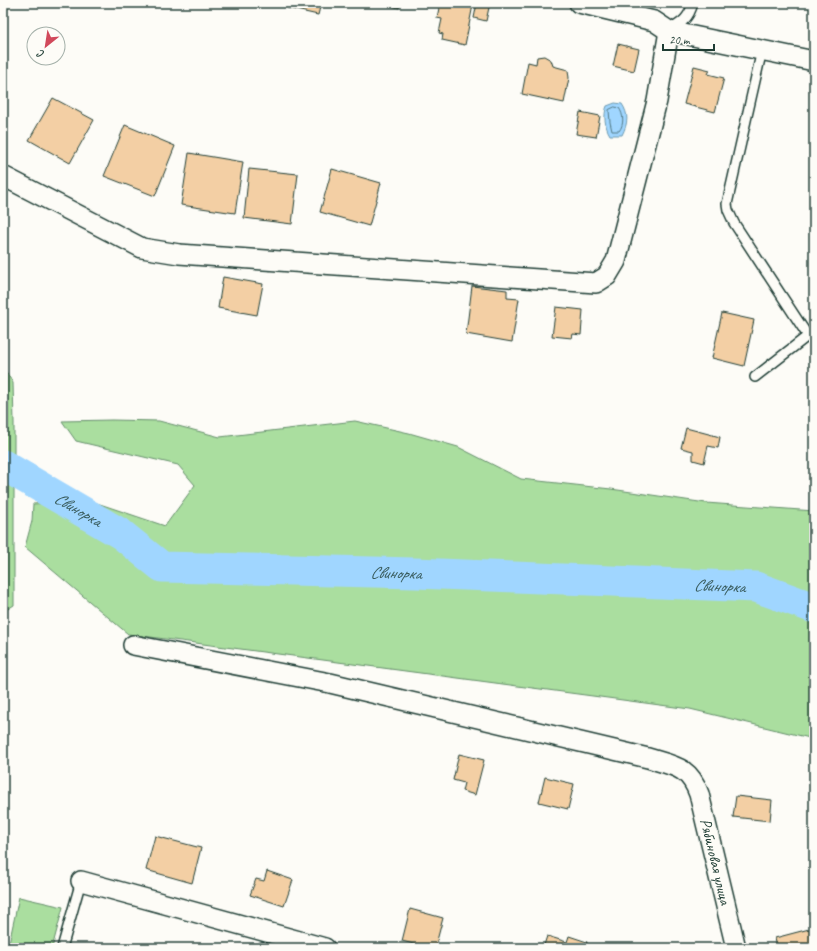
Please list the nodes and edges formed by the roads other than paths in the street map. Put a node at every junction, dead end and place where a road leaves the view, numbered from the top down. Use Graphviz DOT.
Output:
graph roads {
  1 [pos="579,3"];
  2 [pos="693,3"];
  3 [pos="669,31"];
  4 [pos="762,50"];
  5 [pos="814,61"];
  6 [pos="3,176"];
  7 [pos="811,333"];
  8 [pos="754,377"];
  9 [pos="134,645"];
  10 [pos="81,881"];
  11 [pos="62,948"];
  12 [pos="325,948"];
  13 [pos="736,948"];
  1 -- 3 [label="street"];
  2 -- 3 [label="lane"];
  3 -- 4 [label="street"];
  3 -- 6 [label="street"];
  4 -- 5 [label="street"];
  4 -- 7 [label="lane"];
  7 -- 8 [label="lane"];
  9 -- 13 [label="street, Рябиновая улица"];
  10 -- 11 [label="lane"];
  10 -- 12 [label="street"];
}
